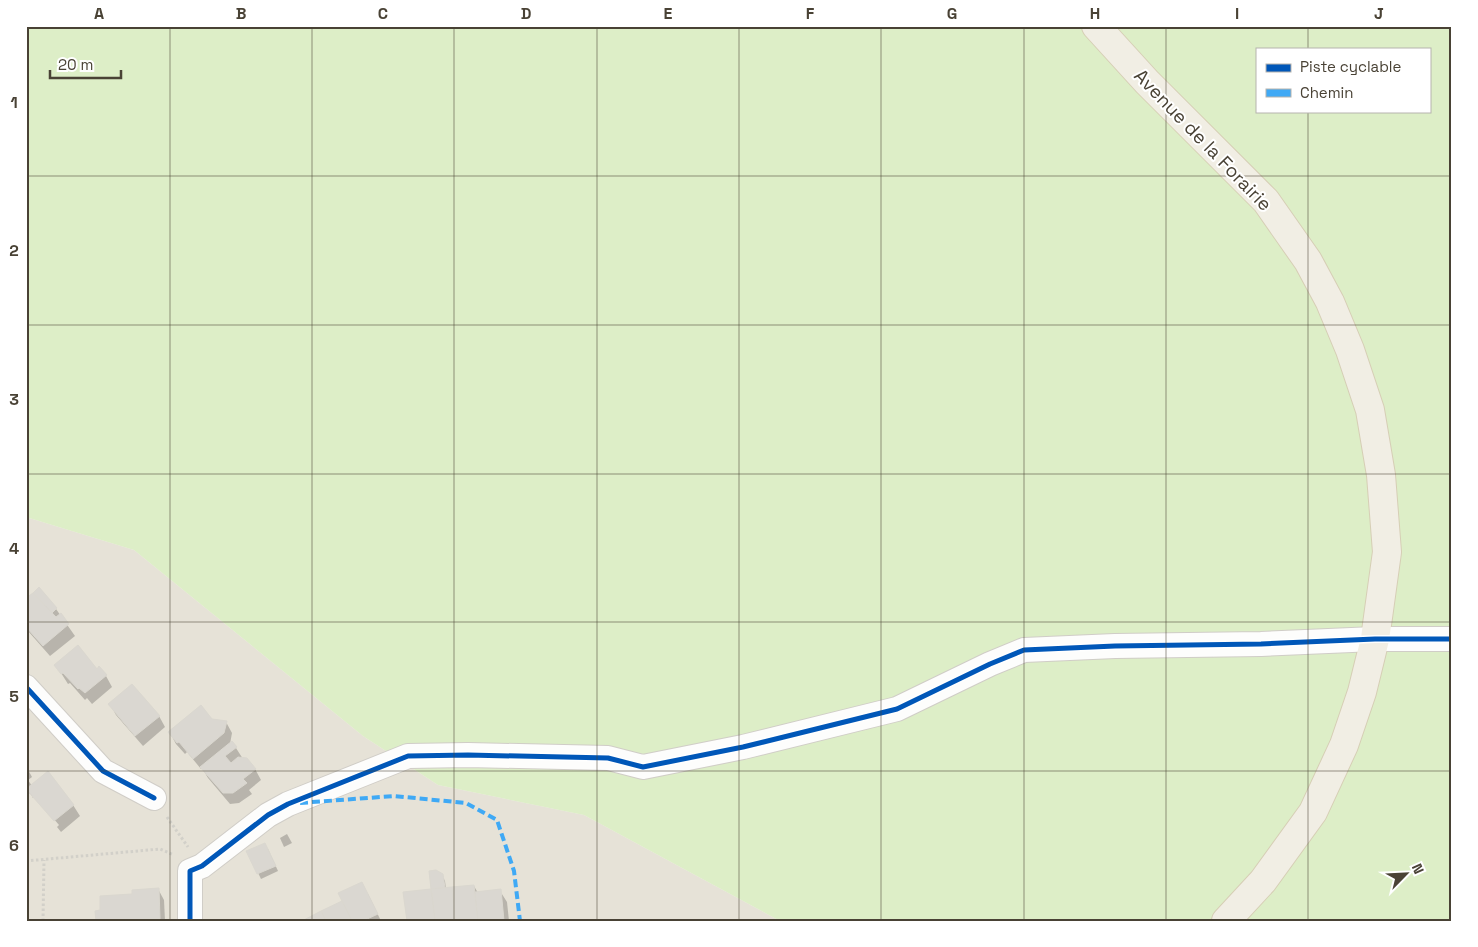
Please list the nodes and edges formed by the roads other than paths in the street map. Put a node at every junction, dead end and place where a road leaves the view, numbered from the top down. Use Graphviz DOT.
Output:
graph roads {
  1 [pos="1096,26"];
  2 [pos="1375,639"];
  3 [pos="1452,639"];
  4 [pos="26,687"];
  5 [pos="154,798"];
  6 [pos="190,921"];
  7 [pos="1226,921"];
  1 -- 2 [label="main road, Avenue de la Forairie"];
  2 -- 3 [label="street"];
  2 -- 6 [label="street"];
  2 -- 7 [label="main road, Avenue de la Forairie"];
  4 -- 5 [label="street"];
}
